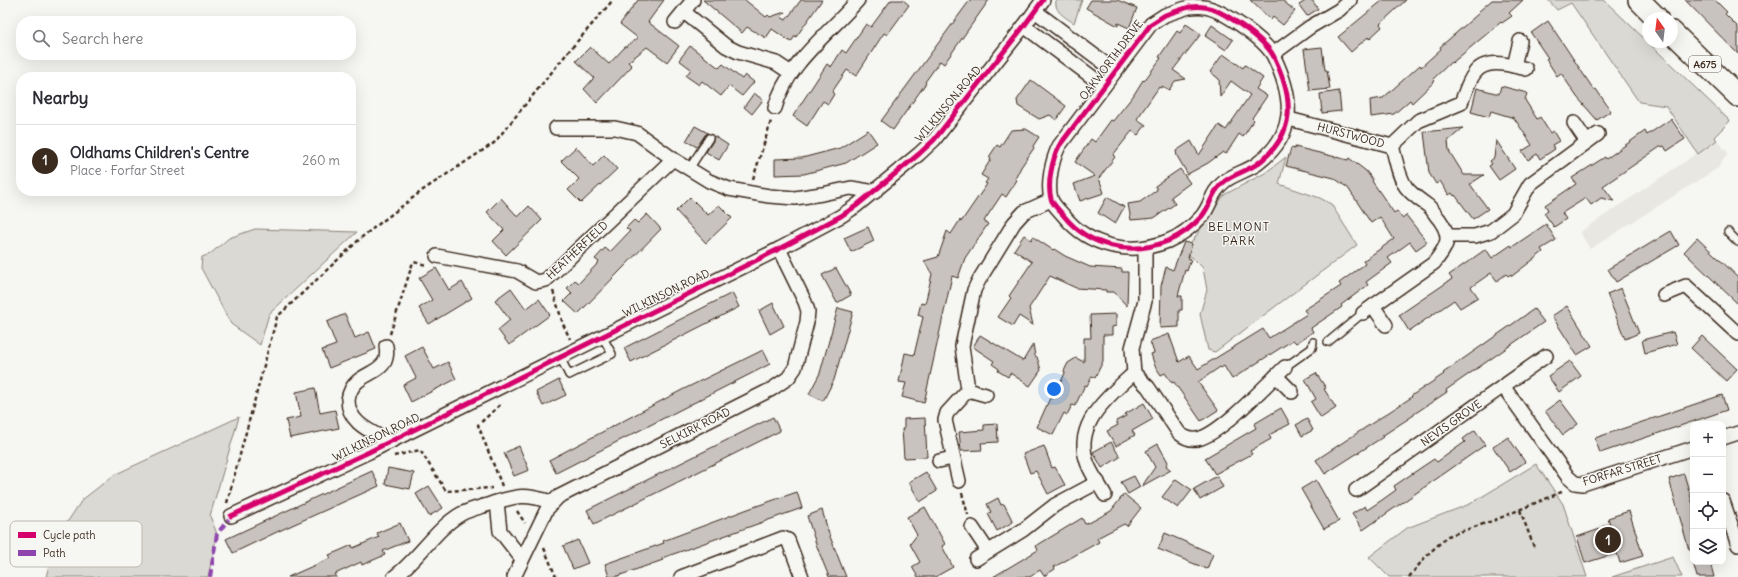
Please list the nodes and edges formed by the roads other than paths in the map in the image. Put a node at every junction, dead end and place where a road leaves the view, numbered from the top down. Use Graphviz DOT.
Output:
graph roads {
  1 [pos="693,0"];
  2 [pos="858,0"];
  3 [pos="1043,0"];
  4 [pos="1350,0"];
  5 [pos="1639,0"];
  6 [pos="1189,4"];
  7 [pos="1035,11"];
  8 [pos="684,12"];
  9 [pos="1652,12"];
  10 [pos="675,22"];
  11 [pos="1024,26"];
  12 [pos="1678,38"];
  13 [pos="1520,41"];
  14 [pos="1273,54"];
  15 [pos="1115,71"];
  16 [pos="791,73"];
  17 [pos="1104,86"];
  18 [pos="1738,96"];
  19 [pos="775,108"];
  20 [pos="1289,119"];
  21 [pos="1574,123"];
  22 [pos="556,128"];
  23 [pos="1598,134"];
  24 [pos="708,138"];
  25 [pos="1587,142"];
  26 [pos="1392,146"];
  27 [pos="673,159"];
  28 [pos="690,169"];
  29 [pos="875,192"];
  30 [pos="1051,200"];
  31 [pos="1728,232"];
  32 [pos="1448,236"];
  33 [pos="1738,242"];
  34 [pos="1145,248"];
  35 [pos="779,249"];
  36 [pos="437,256"];
  37 [pos="1664,295"];
  38 [pos="1368,310"];
  39 [pos="1386,325"];
  40 [pos="1738,334"];
  41 [pos="602,336"];
  42 [pos="1313,342"];
  43 [pos="1328,342"];
  44 [pos="386,346"];
  45 [pos="1546,356"];
  46 [pos="560,357"];
  47 [pos="1281,371"];
  48 [pos="1134,373"];
  49 [pos="1503,386"];
  50 [pos="968,390"];
  51 [pos="1292,392"];
  52 [pos="986,395"];
  53 [pos="1738,433"];
  54 [pos="1726,437"];
  55 [pos="390,442"];
  56 [pos="1690,449"];
  57 [pos="953,458"];
  58 [pos="939,461"];
  59 [pos="958,481"];
  60 [pos="1098,482"];
  61 [pos="1356,490"];
  62 [pos="1105,494"];
  63 [pos="497,502"];
  64 [pos="552,502"];
  65 [pos="1726,511"];
  66 [pos="231,516"];
  67 [pos="972,528"];
  68 [pos="1738,545"];
  69 [pos="988,552"];
  70 [pos="522,559"];
  71 [pos="976,559"];
  72 [pos="394,577"];
  73 [pos="514,577"];
  74 [pos="681,577"];
  75 [pos="802,577"];
  1 -- 8 [label="street"];
  2 -- 16 [label="street"];
  3 -- 7 [label="street, WILKINSON ROAD"];
  4 -- 14 [label="street"];
  5 -- 9 [label="main road"];
  6 -- 14 [label="street, OAKWORTH DRIVE"];
  6 -- 15 [label="street, OAKWORTH DRIVE"];
  7 -- 11 [label="street, WILKINSON ROAD"];
  7 -- 15 [label="street"];
  8 -- 10 [label="street"];
  8 -- 16 [label="street"];
  11 -- 17 [label="street"];
  11 -- 29 [label="street, WILKINSON ROAD"];
  12 -- 18 [label="main road, A675"];
  13 -- 26 [label="street"];
  14 -- 20 [label="street, OAKWORTH DRIVE"];
  15 -- 17 [label="street, OAKWORTH DRIVE"];
  16 -- 19 [label="street"];
  17 -- 30 [label="street, OAKWORTH DRIVE"];
  20 -- 26 [label="street, HURSTWOOD"];
  20 -- 34 [label="street, OAKWORTH DRIVE"];
  21 -- 25 [label="street"];
  22 -- 27 [label="street"];
  23 -- 25 [label="street"];
  24 -- 28 [label="lane"];
  25 -- 32 [label="street"];
  26 -- 32 [label="street, HURSTWOOD"];
  27 -- 28 [label="street"];
  27 -- 36 [label="street, HEATHERFIELD"];
  28 -- 29 [label="street"];
  29 -- 35 [label="street, WILKINSON ROAD"];
  30 -- 34 [label="street, OAKWORTH DRIVE"];
  30 -- 50 [label="street"];
  31 -- 33 [label="lane"];
  32 -- 38 [label="street"];
  34 -- 48 [label="street"];
  35 -- 41 [label="street, WILKINSON ROAD"];
  35 -- 64 [label="street, SELKIRK ROAD"];
  37 -- 40 [label="street"];
  38 -- 39 [label="street"];
  38 -- 43 [label="lane"];
  41 -- 46 [label="street, WILKINSON ROAD"];
  41 -- 46 [label="lane"];
  42 -- 47 [label="lane"];
  44 -- 55 [label="street"];
  45 -- 49 [label="street, NEVIS GROVE"];
  46 -- 55 [label="street, WILKINSON ROAD"];
  47 -- 48 [label="street"];
  47 -- 51 [label="street"];
  48 -- 60 [label="street"];
  49 -- 56 [label="street, FORFAR STREET"];
  49 -- 61 [label="street, NEVIS GROVE"];
  50 -- 52 [label="street"];
  50 -- 57 [label="street"];
  53 -- 54 [label="street"];
  55 -- 66 [label="street, WILKINSON ROAD"];
  57 -- 58 [label="street"];
  57 -- 59 [label="street"];
  60 -- 62 [label="street"];
  60 -- 69 [label="street"];
  63 -- 64 [label="street"];
  63 -- 70 [label="street"];
  63 -- 72 [label="street"];
  64 -- 70 [label="street"];
  65 -- 68 [label="street"];
  67 -- 69 [label="street"];
  69 -- 71 [label="street"];
  70 -- 73 [label="street"];
  74 -- 75 [label="street"];
}
